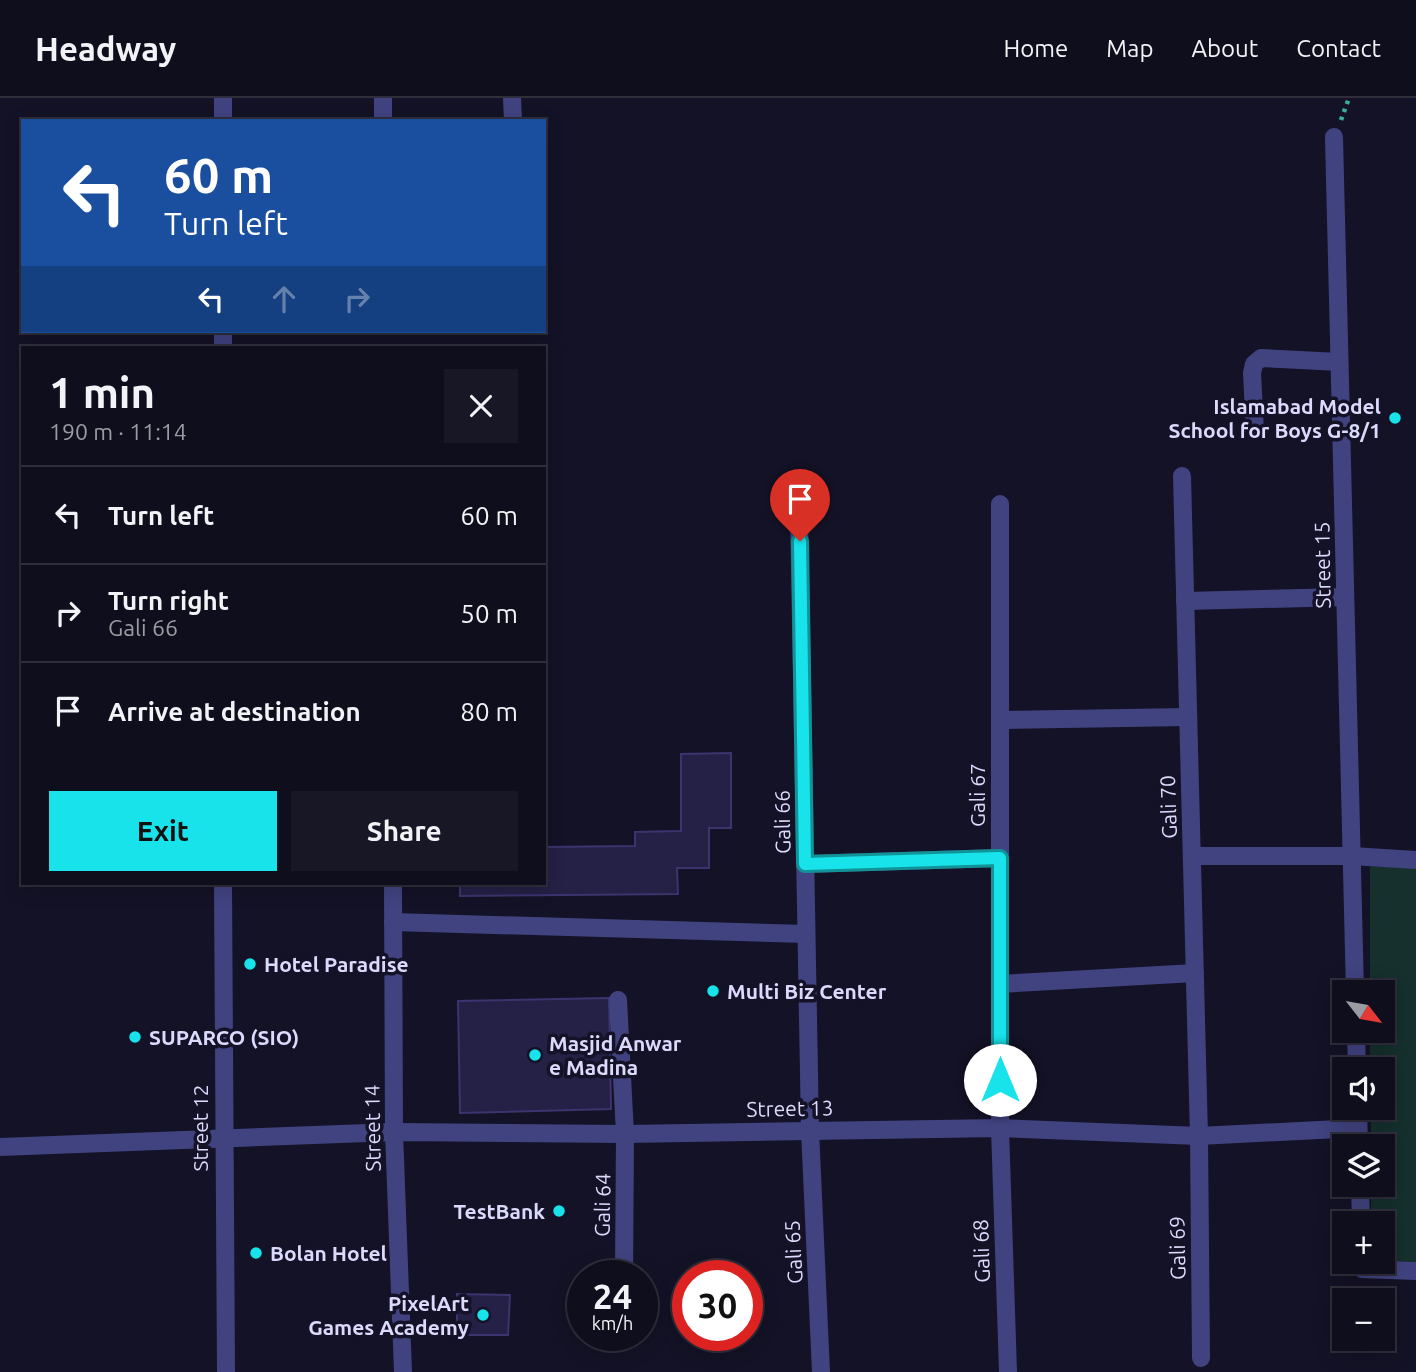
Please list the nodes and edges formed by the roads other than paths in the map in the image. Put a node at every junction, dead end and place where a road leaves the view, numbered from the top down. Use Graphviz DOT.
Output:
graph roads {
  1 [pos="223,98"];
  2 [pos="383,98"];
  3 [pos="512,98"];
  4 [pos="223,119"];
  5 [pos="383,119"];
  6 [pos="513,119"];
  7 [pos="1334,137"];
  8 [pos="1339,362"];
  9 [pos="1255,432"];
  10 [pos="1182,476"];
  11 [pos="1000,504"];
  12 [pos="799,514"];
  13 [pos="1345,597"];
  14 [pos="1185,601"];
  15 [pos="1188,717"];
  16 [pos="1000,720"];
  17 [pos="1192,856"];
  18 [pos="1352,856"];
  19 [pos="1000,858"];
  20 [pos="1416,860"];
  21 [pos="805,864"];
  22 [pos="223,885"];
  23 [pos="393,885"];
  24 [pos="393,922"];
  25 [pos="806,934"];
  26 [pos="1195,973"];
  27 [pos="1355,980"];
  28 [pos="1000,984"];
  29 [pos="618,1000"];
  30 [pos="1358,1120"];
  31 [pos="1000,1128"];
  32 [pos="1358,1128"];
  33 [pos="810,1130"];
  34 [pos="394,1132"];
  35 [pos="625,1134"];
  36 [pos="1358,1134"];
  37 [pos="1199,1136"];
  38 [pos="223,1137"];
  39 [pos="0,1147"];
  40 [pos="624,1260"];
  41 [pos="1395,1269"];
  42 [pos="1416,1271"];
  43 [pos="1201,1358"];
  44 [pos="226,1372"];
  45 [pos="403,1372"];
  46 [pos="821,1372"];
  47 [pos="1008,1372"];
  1 -- 4 [label="street"];
  2 -- 5 [label="street"];
  3 -- 6 [label="street"];
  7 -- 8 [label="street, Street 15"];
  8 -- 9 [label="street"];
  8 -- 13 [label="street, Street 15"];
  10 -- 14 [label="street, Gali 70"];
  11 -- 16 [label="street, Gali 67"];
  12 -- 21 [label="street, Gali 66"];
  13 -- 14 [label="street"];
  13 -- 18 [label="street, Street 15"];
  14 -- 15 [label="street, Gali 70"];
  15 -- 16 [label="street"];
  15 -- 17 [label="street, Gali 70"];
  16 -- 19 [label="street, Gali 67"];
  17 -- 18 [label="street"];
  17 -- 26 [label="street, Gali 70"];
  18 -- 20 [label="street"];
  18 -- 27 [label="street, Street 15"];
  19 -- 21 [label="street"];
  19 -- 28 [label="street, Gali 67"];
  21 -- 25 [label="street, Gali 66"];
  22 -- 38 [label="street, Street 12"];
  23 -- 24 [label="street, Street 14"];
  24 -- 25 [label="street"];
  24 -- 34 [label="street, Street 14"];
  25 -- 33 [label="street, Gali 66"];
  26 -- 28 [label="street"];
  26 -- 37 [label="street, Gali 70"];
  28 -- 31 [label="street, Gali 67"];
  29 -- 35 [label="street, Gali 64"];
  30 -- 32 [label="street"];
  31 -- 33 [label="street, Street 13"];
  31 -- 37 [label="street, Street 13"];
  31 -- 47 [label="street, Gali 68"];
  32 -- 36 [label="street"];
  32 -- 37 [label="street, Street 13"];
  33 -- 35 [label="street, Street 13"];
  33 -- 46 [label="street, Gali 65"];
  34 -- 35 [label="street, Street 13"];
  34 -- 38 [label="street, Street 13"];
  34 -- 45 [label="street, Street 14"];
  35 -- 40 [label="street, Gali 64"];
  37 -- 43 [label="street, Gali 69"];
  38 -- 39 [label="street, Street 13"];
  38 -- 44 [label="street, Street 12"];
  41 -- 42 [label="street"];
}
